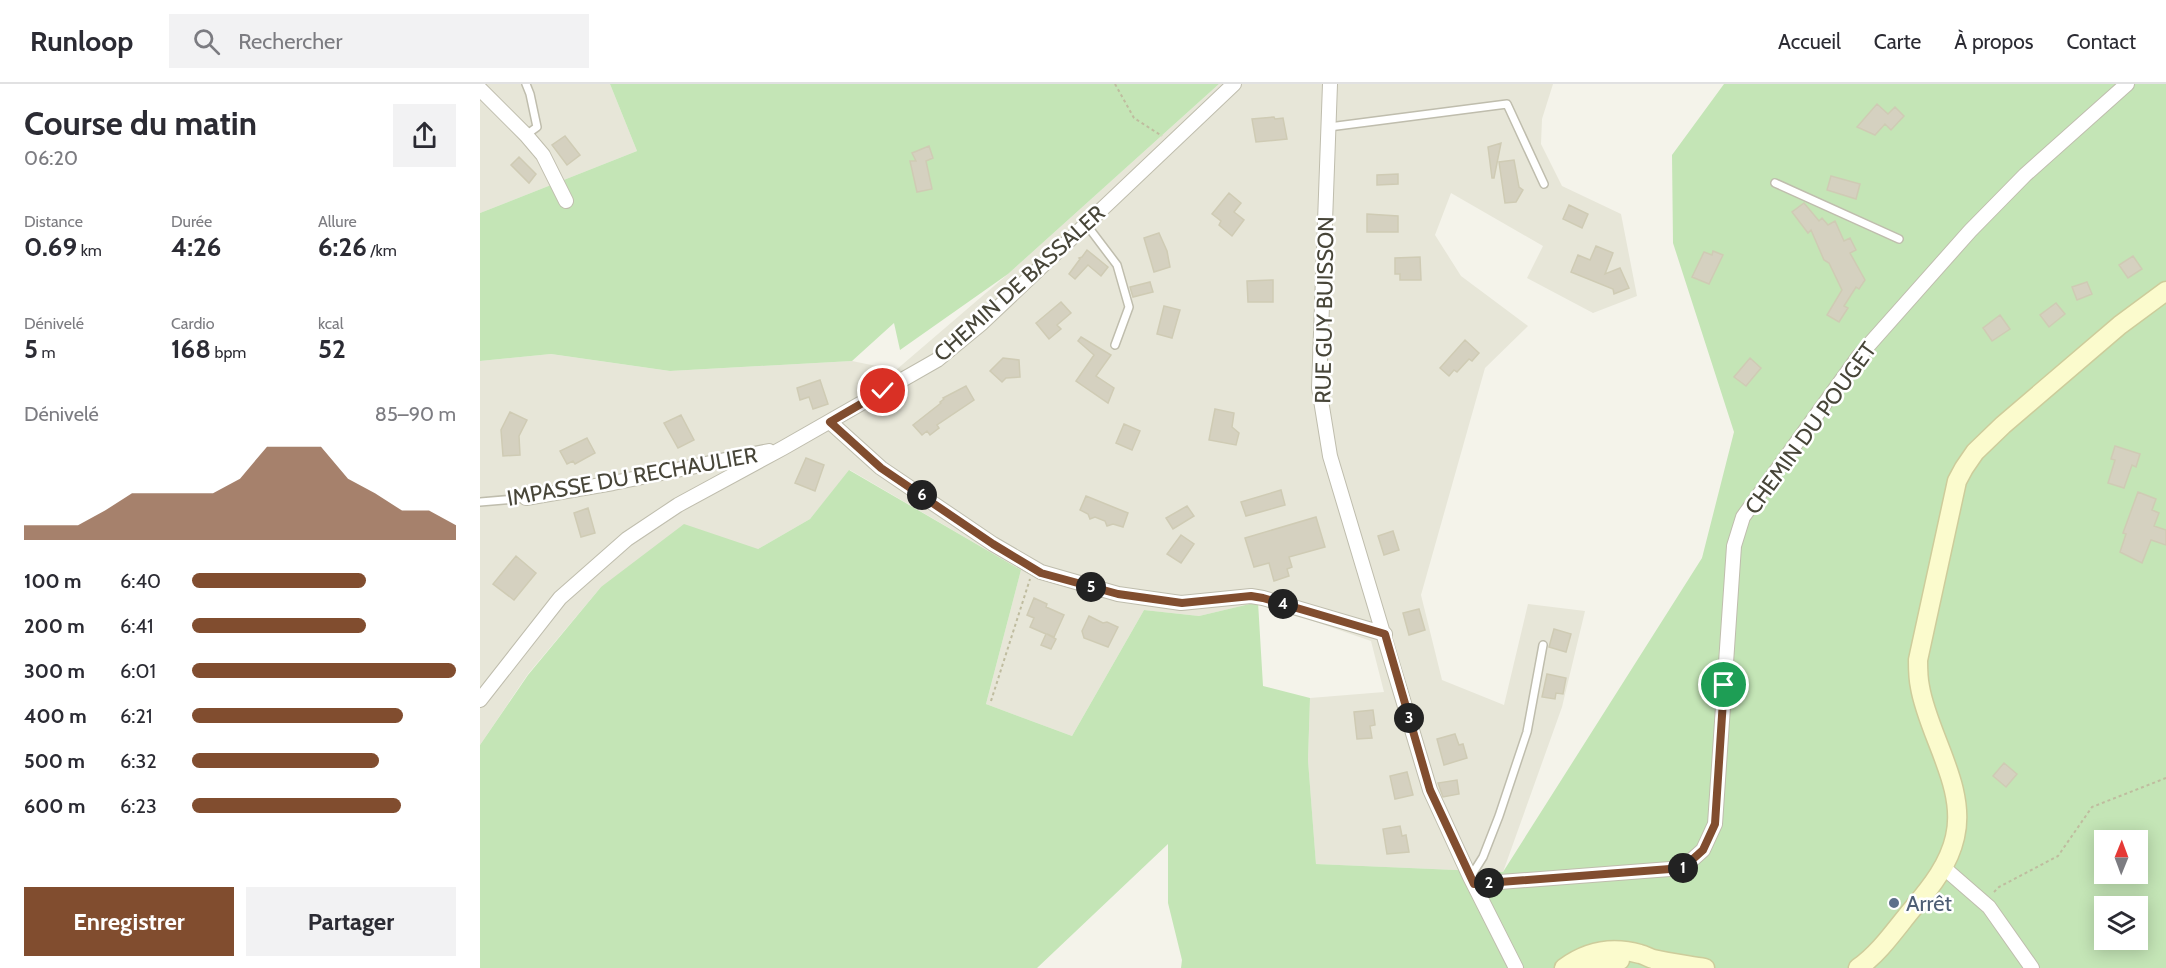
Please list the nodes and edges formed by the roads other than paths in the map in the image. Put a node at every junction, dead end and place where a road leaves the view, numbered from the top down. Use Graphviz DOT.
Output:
graph roads {
  1 [pos="525,84"];
  2 [pos="1234,84"];
  3 [pos="1330,84"];
  4 [pos="2127,84"];
  5 [pos="480,89"];
  6 [pos="1329,127"];
  7 [pos="526,135"];
  8 [pos="1774,183"];
  9 [pos="1544,184"];
  10 [pos="566,201"];
  11 [pos="1085,223"];
  12 [pos="1899,238"];
  13 [pos="2166,291"];
  14 [pos="1115,345"];
  15 [pos="830,422"];
  16 [pos="783,448"];
  17 [pos="526,498"];
  18 [pos="480,502"];
  19 [pos="1385,634"];
  20 [pos="1543,645"];
  21 [pos="480,700"];
  22 [pos="1943,867"];
  23 [pos="1472,881"];
  24 [pos="1652,958"];
  25 [pos="1517,967"];
  26 [pos="1564,968"];
  27 [pos="1590,968"];
  28 [pos="1705,968"];
  29 [pos="1858,968"];
  30 [pos="2032,968"];
  1 -- 7 [label="lane"];
  2 -- 11 [label="street, CHEMIN DE BASSALER"];
  3 -- 6 [label="street, RUE GUY BUISSON"];
  4 -- 23 [label="street, CHEMIN DU POUGET"];
  5 -- 7 [label="street"];
  6 -- 9 [label="lane"];
  6 -- 19 [label="street, RUE GUY BUISSON"];
  7 -- 10 [label="street"];
  8 -- 12 [label="lane"];
  11 -- 14 [label="lane"];
  11 -- 15 [label="street, CHEMIN DE BASSALER"];
  13 -- 22 [label="main road"];
  15 -- 16 [label="street, CHEMIN DE BASSALER"];
  15 -- 19 [label="street"];
  16 -- 17 [label="street, IMPASSE DU RECHAULIER"];
  16 -- 21 [label="street, CHEMIN DE BASSALER"];
  17 -- 18 [label="lane, IMPASSE DU RECHAULIER"];
  19 -- 23 [label="street, RUE GUY BUISSON"];
  20 -- 23 [label="lane"];
  22 -- 29 [label="main road"];
  22 -- 30 [label="street"];
  23 -- 25 [label="street, RUE GUY BUISSON"];
  24 -- 26 [label="main road"];
  24 -- 27 [label="main road"];
  24 -- 28 [label="main road"];
}
